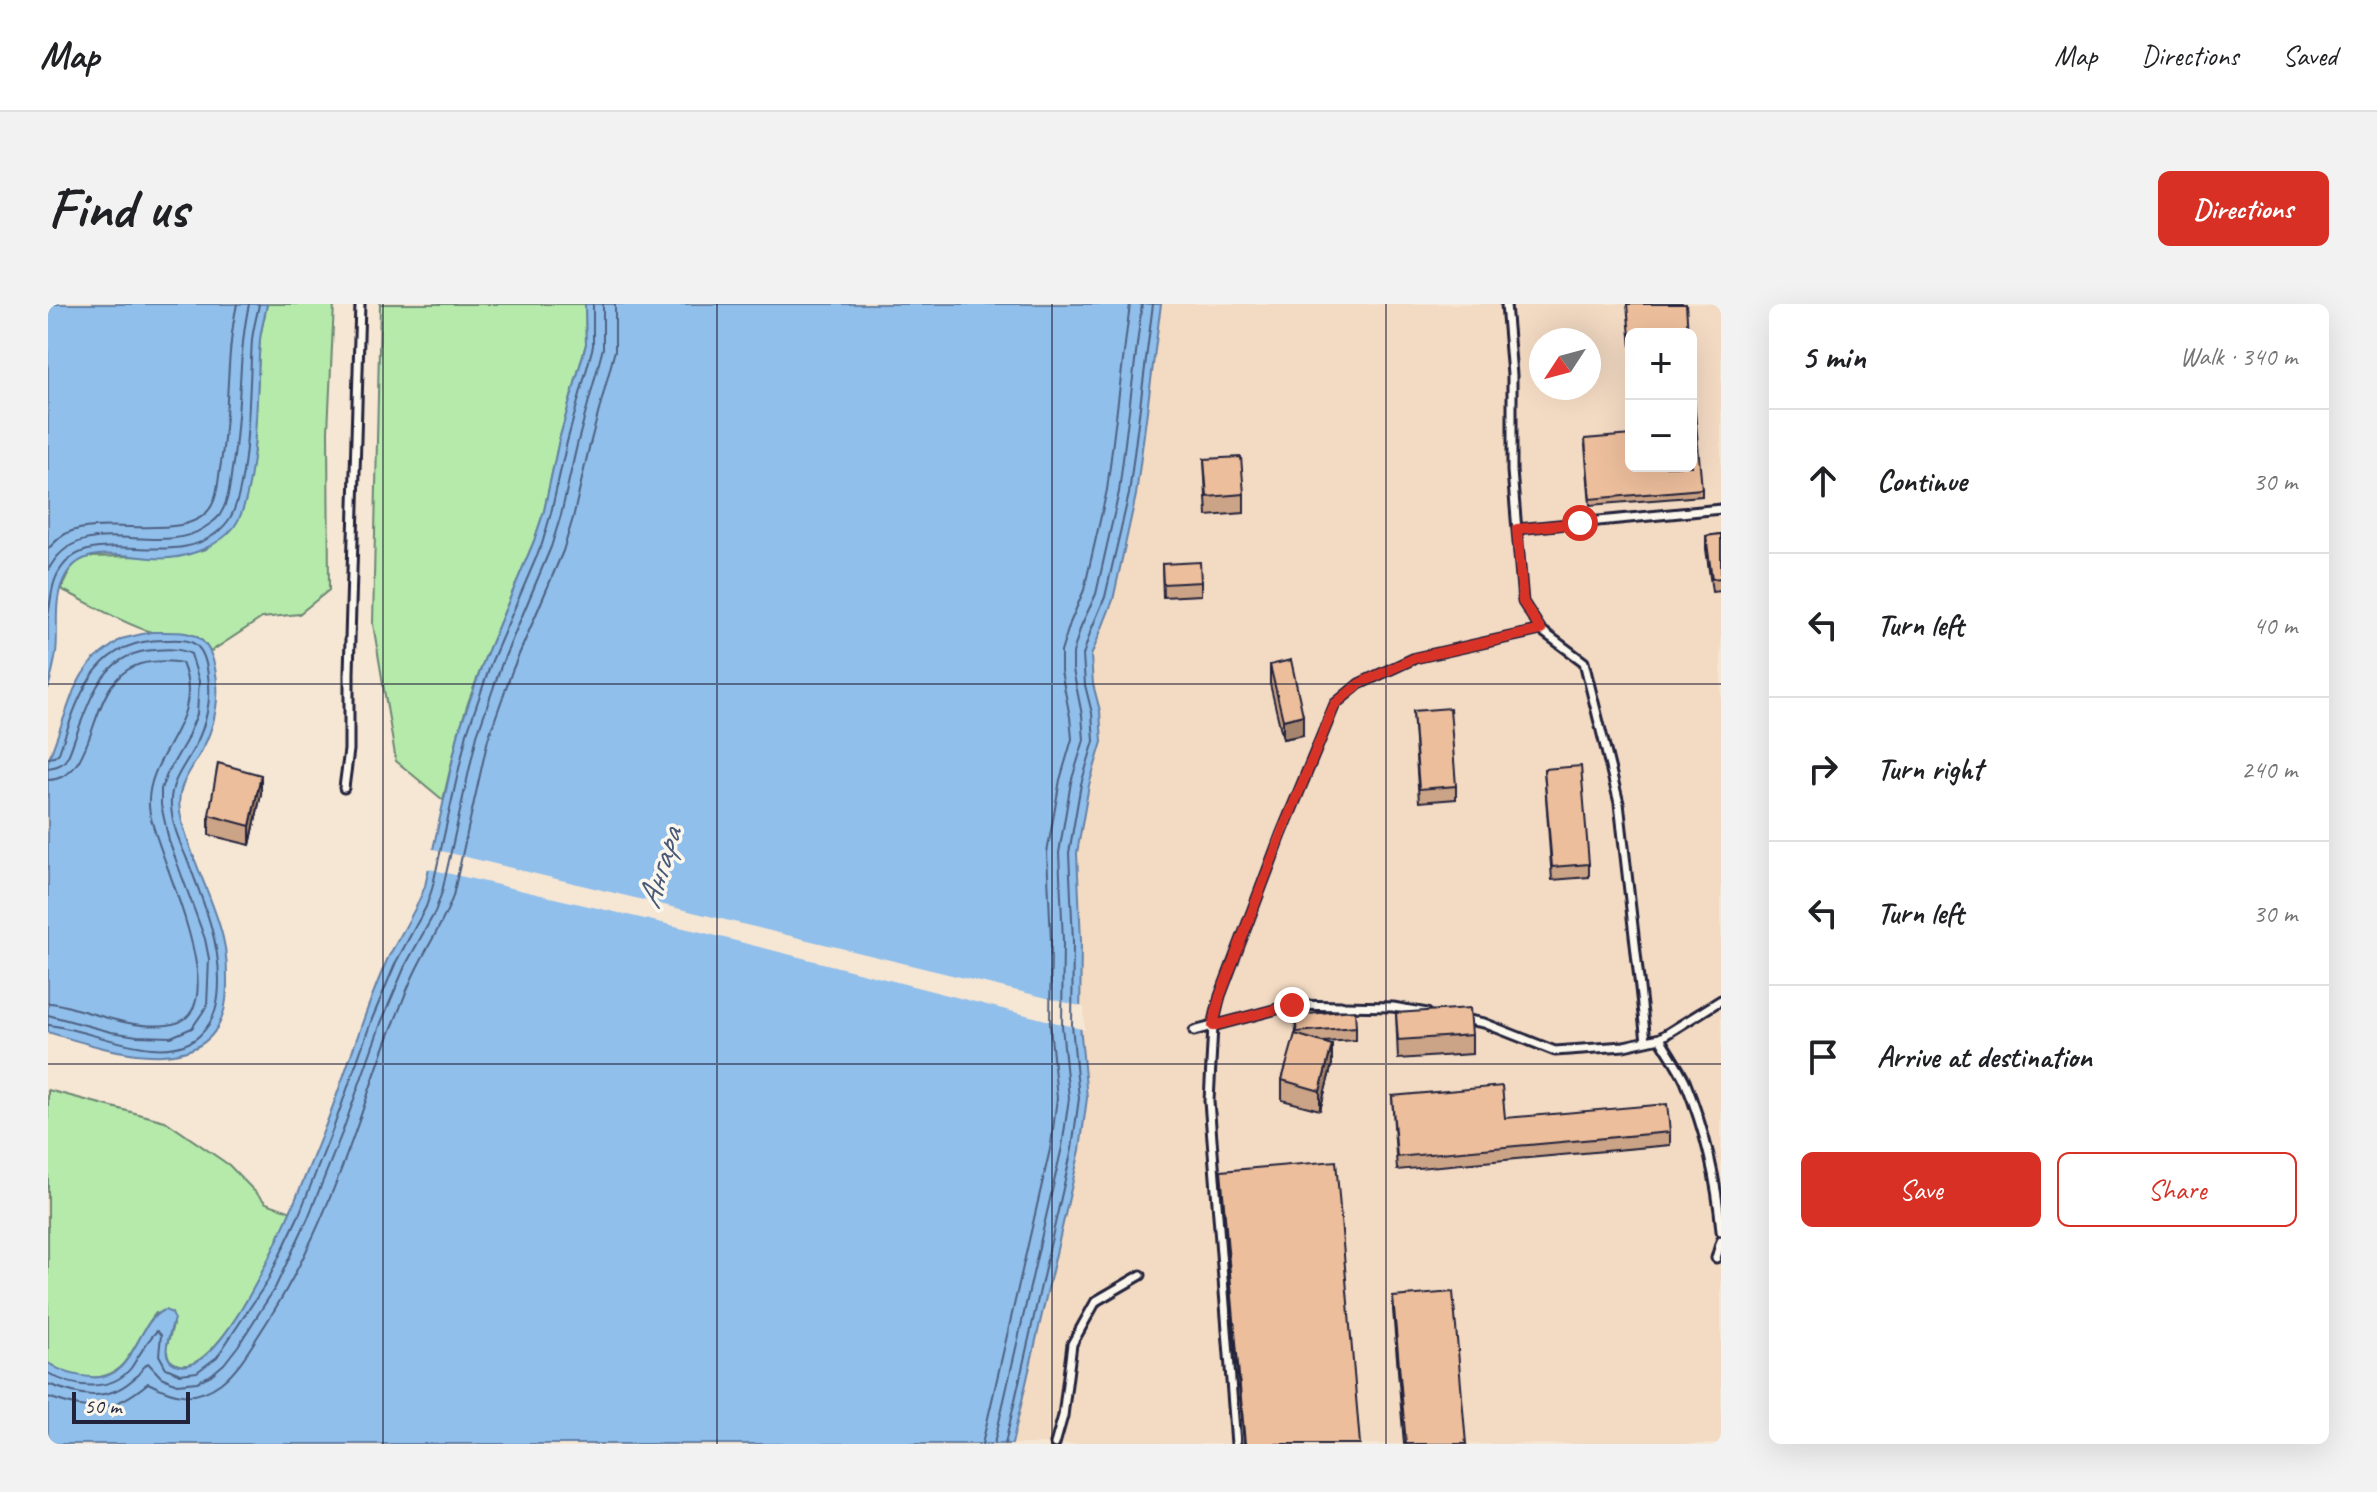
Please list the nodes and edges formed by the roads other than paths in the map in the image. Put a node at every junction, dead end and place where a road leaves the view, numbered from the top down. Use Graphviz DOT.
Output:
graph roads {
  1 [pos="360,304"];
  2 [pos="1506,304"];
  3 [pos="1721,509"];
  4 [pos="1517,529"];
  5 [pos="1541,630"];
  6 [pos="344,788"];
  7 [pos="1721,1000"];
  8 [pos="1438,1015"];
  9 [pos="1453,1017"];
  10 [pos="1213,1026"];
  11 [pos="1194,1031"];
  12 [pos="1660,1038"];
  13 [pos="1646,1041"];
  14 [pos="1721,1231"];
  15 [pos="1721,1241"];
  16 [pos="1716,1258"];
  17 [pos="1141,1275"];
  18 [pos="1055,1444"];
  19 [pos="1236,1444"];
  1 -- 6 [label="lane"];
  2 -- 4 [label="lane"];
  3 -- 4 [label="lane"];
  4 -- 5 [label="lane"];
  5 -- 10 [label="lane"];
  5 -- 13 [label="lane"];
  7 -- 12 [label="lane"];
  8 -- 10 [label="lane"];
  9 -- 13 [label="lane"];
  10 -- 11 [label="lane"];
  10 -- 19 [label="lane"];
  12 -- 13 [label="lane"];
  12 -- 14 [label="lane"];
  15 -- 16 [label="lane"];
  17 -- 18 [label="lane"];
}
